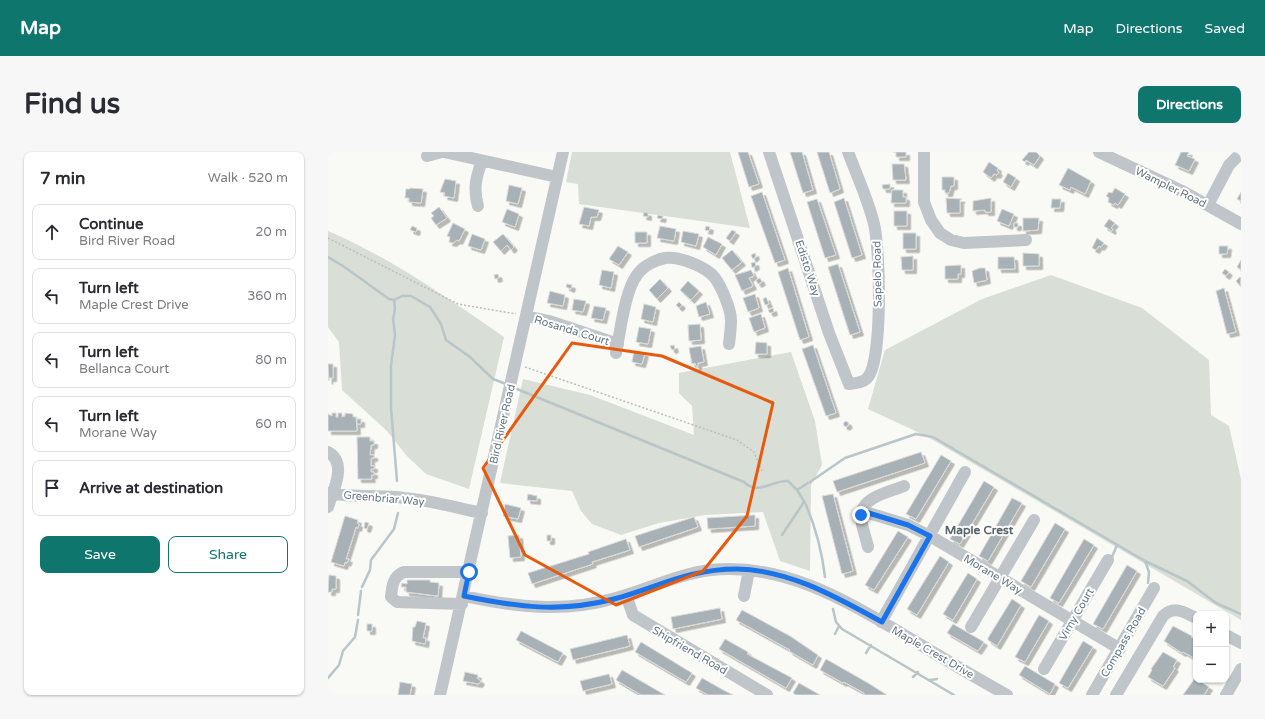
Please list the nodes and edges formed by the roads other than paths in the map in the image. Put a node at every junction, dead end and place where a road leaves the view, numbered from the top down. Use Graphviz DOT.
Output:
graph roads {
  1 [pos="443,152"];
  2 [pos="563,152"];
  3 [pos="769,152"];
  4 [pos="848,152"];
  5 [pos="924,152"];
  6 [pos="1098,152"];
  7 [pos="1241,153"];
  8 [pos="427,156"];
  9 [pos="482,160"];
  10 [pos="557,177"];
  11 [pos="1208,205"];
  12 [pos="478,206"];
  13 [pos="1241,224"];
  14 [pos="1026,240"];
  15 [pos="526,316"];
  16 [pos="729,344"];
  17 [pos="849,384"];
  18 [pos="328,452"];
  19 [pos="965,472"];
  20 [pos="904,486"];
  21 [pos="330,493"];
  22 [pos="328,507"];
  23 [pos="862,511"];
  24 [pos="482,513"];
  25 [pos="1034,520"];
  26 [pos="930,536"];
  27 [pos="868,546"];
  28 [pos="1108,560"];
  29 [pos="749,570"];
  30 [pos="469,572"];
  31 [pos="1000,578"];
  32 [pos="1154,588"];
  33 [pos="626,595"];
  34 [pos="744,596"];
  35 [pos="463,600"];
  36 [pos="1193,616"];
  37 [pos="1072,621"];
  38 [pos="882,622"];
  39 [pos="971,627"];
  40 [pos="1229,637"];
  41 [pos="1241,643"];
  42 [pos="1120,649"];
  43 [pos="1044,669"];
  44 [pos="1241,669"];
  45 [pos="440,695"];
  46 [pos="767,695"];
  47 [pos="1007,695"];
  48 [pos="1092,695"];
  49 [pos="1116,695"];
  50 [pos="1226,695"];
  1 -- 8 [label="street"];
  1 -- 9 [label="street"];
  2 -- 10 [label="street, Bird River Road"];
  3 -- 17 [label="street, Edisto Way"];
  4 -- 17 [label="street, Sapelo Road"];
  5 -- 14 [label="street"];
  6 -- 11 [label="street, Wampler Road"];
  7 -- 11 [label="street"];
  9 -- 10 [label="street"];
  9 -- 12 [label="street"];
  10 -- 15 [label="street, Bird River Road"];
  11 -- 13 [label="street, Wampler Road"];
  15 -- 16 [label="street, Rosanda Court"];
  15 -- 24 [label="street, Bird River Road"];
  18 -- 21 [label="street, Greenbriar Way"];
  19 -- 26 [label="street"];
  20 -- 23 [label="street"];
  21 -- 22 [label="street"];
  21 -- 24 [label="street, Greenbriar Way"];
  23 -- 26 [label="street, Morane Way"];
  23 -- 27 [label="street"];
  24 -- 30 [label="street, Bird River Road"];
  25 -- 31 [label="street"];
  26 -- 31 [label="street, Morane Way"];
  26 -- 38 [label="street"];
  28 -- 37 [label="street, Vimy Court"];
  29 -- 33 [label="street, Maple Crest Drive"];
  29 -- 34 [label="street"];
  29 -- 38 [label="street, Maple Crest Drive"];
  30 -- 35 [label="street, Bird River Road"];
  30 -- 35 [label="street, Maple Crest Drive"];
  31 -- 37 [label="street, Morane Way"];
  31 -- 39 [label="street"];
  32 -- 42 [label="street, Compass Road"];
  33 -- 35 [label="street, Maple Crest Drive"];
  33 -- 46 [label="street, Shipfriend Road"];
  35 -- 45 [label="street, Bird River Road"];
  36 -- 49 [label="street"];
  37 -- 42 [label="street, Morane Way"];
  37 -- 43 [label="street, Vimy Court"];
  38 -- 47 [label="street, Maple Crest Drive"];
  40 -- 41 [label="street"];
  42 -- 48 [label="street, Compass Road"];
  44 -- 50 [label="street"];
}
